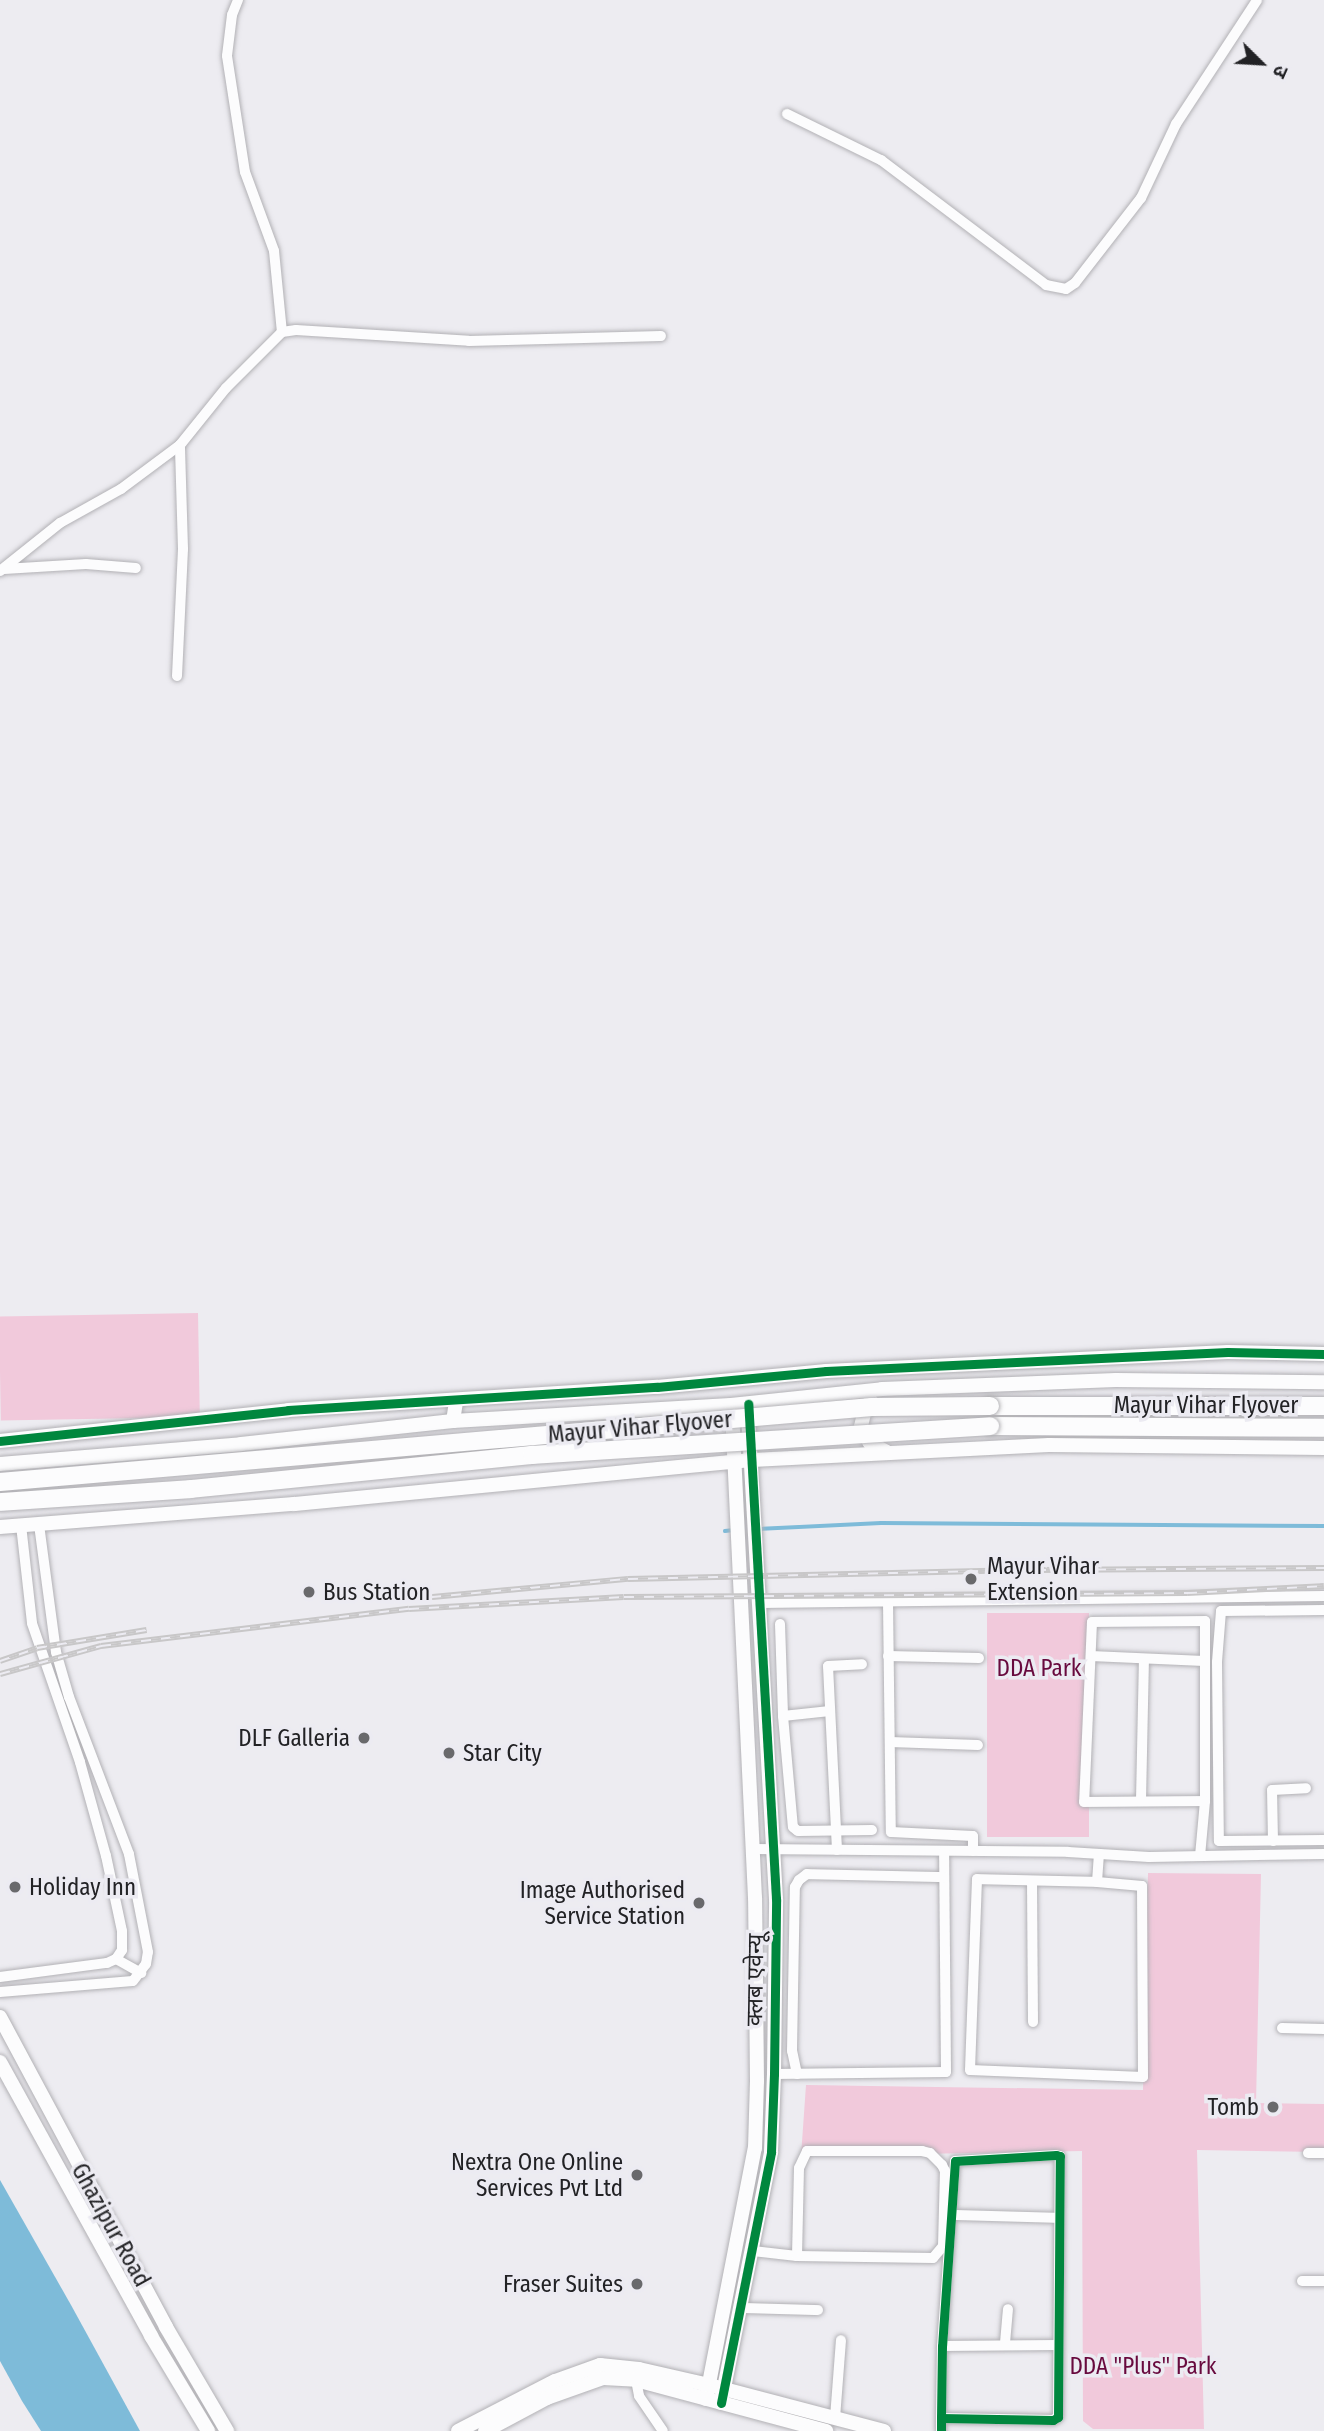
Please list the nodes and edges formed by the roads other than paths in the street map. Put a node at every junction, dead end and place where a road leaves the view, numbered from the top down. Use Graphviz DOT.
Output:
graph roads {
  1 [pos="238,0"];
  2 [pos="1257,0"];
  3 [pos="787,114"];
  4 [pos="282,332"];
  5 [pos="661,336"];
  6 [pos="180,444"];
  7 [pos="136,568"];
  8 [pos="2,570"];
  9 [pos="177,676"];
  10 [pos="1324,1354"];
  11 [pos="1324,1382"];
  12 [pos="882,1389"];
  13 [pos="456,1401"];
  14 [pos="748,1404"];
  15 [pos="731,1405"];
  16 [pos="1324,1406"];
  17 [pos="453,1421"];
  18 [pos="1324,1428"];
  19 [pos="0,1441"];
  20 [pos="1324,1448"];
  21 [pos="888,1453"];
  22 [pos="752,1460"];
  23 [pos="735,1461"];
  24 [pos="0,1464"];
  25 [pos="0,1482"];
  26 [pos="0,1502"];
  27 [pos="39,1524"];
  28 [pos="21,1525"];
  29 [pos="0,1527"];
  30 [pos="1324,1596"];
  31 [pos="888,1602"];
  32 [pos="760,1603"];
  33 [pos="1324,1610"];
  34 [pos="780,1624"];
  35 [pos="888,1656"];
  36 [pos="1091,1656"];
  37 [pos="979,1658"];
  38 [pos="1144,1660"];
  39 [pos="1204,1661"];
  40 [pos="862,1664"];
  41 [pos="830,1711"];
  42 [pos="783,1716"];
  43 [pos="890,1742"];
  44 [pos="978,1745"];
  45 [pos="1306,1788"];
  46 [pos="1141,1800"];
  47 [pos="1205,1801"];
  48 [pos="836,1830"];
  49 [pos="872,1830"];
  50 [pos="1324,1840"];
  51 [pos="1229,1841"];
  52 [pos="1273,1841"];
  53 [pos="753,1849"];
  54 [pos="774,1849"];
  55 [pos="837,1850"];
  56 [pos="944,1851"];
  57 [pos="973,1851"];
  58 [pos="1098,1854"];
  59 [pos="1324,1854"];
  60 [pos="1200,1856"];
  61 [pos="1229,1857"];
  62 [pos="944,1877"];
  63 [pos="1032,1881"];
  64 [pos="1097,1882"];
  65 [pos="116,1959"];
  66 [pos="141,1973"];
  67 [pos="0,1977"];
  68 [pos="0,1992"];
  69 [pos="0,2017"];
  70 [pos="1033,2022"];
  71 [pos="1283,2028"];
  72 [pos="1324,2029"];
  73 [pos="0,2062"];
  74 [pos="774,2074"];
  75 [pos="797,2074"];
  76 [pos="1308,2153"];
  77 [pos="1324,2153"];
  78 [pos="952,2215"];
  79 [pos="1058,2218"];
  80 [pos="753,2251"];
  81 [pos="797,2256"];
  82 [pos="1302,2281"];
  83 [pos="1324,2281"];
  84 [pos="740,2308"];
  85 [pos="1008,2309"];
  86 [pos="818,2310"];
  87 [pos="841,2340"];
  88 [pos="1005,2343"];
  89 [pos="1057,2344"];
  90 [pos="942,2346"];
  91 [pos="636,2381"];
  92 [pos="707,2392"];
  93 [pos="723,2396"];
  94 [pos="835,2418"];
  95 [pos="941,2418"];
  96 [pos="493,2429"];
  97 [pos="208,2431"];
  98 [pos="227,2431"];
  99 [pos="458,2431"];
  100 [pos="663,2431"];
  101 [pos="826,2431"];
  102 [pos="884,2431"];
  103 [pos="941,2431"];
  1 -- 4 [label="street"];
  2 -- 3 [label="street"];
  4 -- 5 [label="street"];
  4 -- 6 [label="street"];
  6 -- 8 [label="street"];
  6 -- 9 [label="street"];
  7 -- 8 [label="street"];
  10 -- 13 [label="street"];
  11 -- 12 [label="street"];
  12 -- 14 [label="street"];
  12 -- 21 [label="street"];
  13 -- 17 [label="street"];
  13 -- 19 [label="street"];
  14 -- 15 [label="street"];
  14 -- 22 [label="street, क्लब एवेन्यू"];
  15 -- 17 [label="street"];
  15 -- 23 [label="street, क्लब एवेन्यू"];
  16 -- 25 [label="highway, Mayur Vihar Flyover, bridge"];
  17 -- 24 [label="street"];
  18 -- 26 [label="highway, Mayur Vihar Flyover, bridge"];
  20 -- 21 [label="street"];
  21 -- 22 [label="street"];
  22 -- 23 [label="street"];
  22 -- 32 [label="street, क्लब एवेन्यू"];
  23 -- 27 [label="street"];
  23 -- 53 [label="street, क्लब एवेन्यू"];
  27 -- 28 [label="street"];
  27 -- 66 [label="street"];
  28 -- 29 [label="street"];
  28 -- 65 [label="street"];
  30 -- 31 [label="street"];
  31 -- 32 [label="street"];
  31 -- 35 [label="street"];
  32 -- 54 [label="street, क्लब एवेन्यू"];
  33 -- 51 [label="street"];
  34 -- 42 [label="street"];
  35 -- 37 [label="street"];
  35 -- 43 [label="street"];
  36 -- 38 [label="street"];
  36 -- 39 [label="street"];
  36 -- 46 [label="street"];
  38 -- 39 [label="street"];
  38 -- 46 [label="street"];
  39 -- 47 [label="street"];
  40 -- 41 [label="street"];
  41 -- 42 [label="street"];
  41 -- 48 [label="street"];
  42 -- 48 [label="street"];
  43 -- 44 [label="street"];
  43 -- 57 [label="street"];
  45 -- 52 [label="street"];
  46 -- 47 [label="street"];
  47 -- 60 [label="street"];
  48 -- 49 [label="street"];
  48 -- 55 [label="street"];
  50 -- 52 [label="street"];
  51 -- 52 [label="street"];
  51 -- 61 [label="street"];
  53 -- 54 [label="street"];
  53 -- 92 [label="street, क्लब एवेन्यू"];
  54 -- 55 [label="street"];
  54 -- 74 [label="street, क्लब एवेन्यू"];
  55 -- 56 [label="street"];
  56 -- 57 [label="street"];
  56 -- 62 [label="street"];
  57 -- 58 [label="street"];
  58 -- 60 [label="street"];
  58 -- 64 [label="street"];
  59 -- 61 [label="street"];
  60 -- 61 [label="street"];
  62 -- 75 [label="street"];
  62 -- 75 [label="street"];
  63 -- 64 [label="street"];
  63 -- 64 [label="street"];
  63 -- 70 [label="street"];
  65 -- 66 [label="street"];
  65 -- 67 [label="street"];
  66 -- 68 [label="street"];
  69 -- 98 [label="street, Ghazipur Road"];
  71 -- 72 [label="street"];
  73 -- 97 [label="street, Ghazipur Road"];
  74 -- 75 [label="street"];
  74 -- 80 [label="street, क्लब एवेन्यू"];
  76 -- 77 [label="street"];
  78 -- 79 [label="street"];
  78 -- 79 [label="street"];
  78 -- 90 [label="street"];
  79 -- 89 [label="street"];
  80 -- 81 [label="street"];
  80 -- 84 [label="street, क्लब एवेन्यू"];
  81 -- 81 [label="street"];
  82 -- 83 [label="street"];
  84 -- 86 [label="street"];
  84 -- 93 [label="street, क्लब एवेन्यू"];
  85 -- 88 [label="street"];
  87 -- 94 [label="street"];
  88 -- 89 [label="street"];
  88 -- 90 [label="street"];
  89 -- 95 [label="street"];
  90 -- 95 [label="street"];
  91 -- 92 [label="street"];
  91 -- 96 [label="street"];
  91 -- 100 [label="street"];
  92 -- 93 [label="street"];
  92 -- 99 [label="street"];
  93 -- 94 [label="street"];
  93 -- 101 [label="street"];
  94 -- 102 [label="street"];
  95 -- 103 [label="street"];
}
